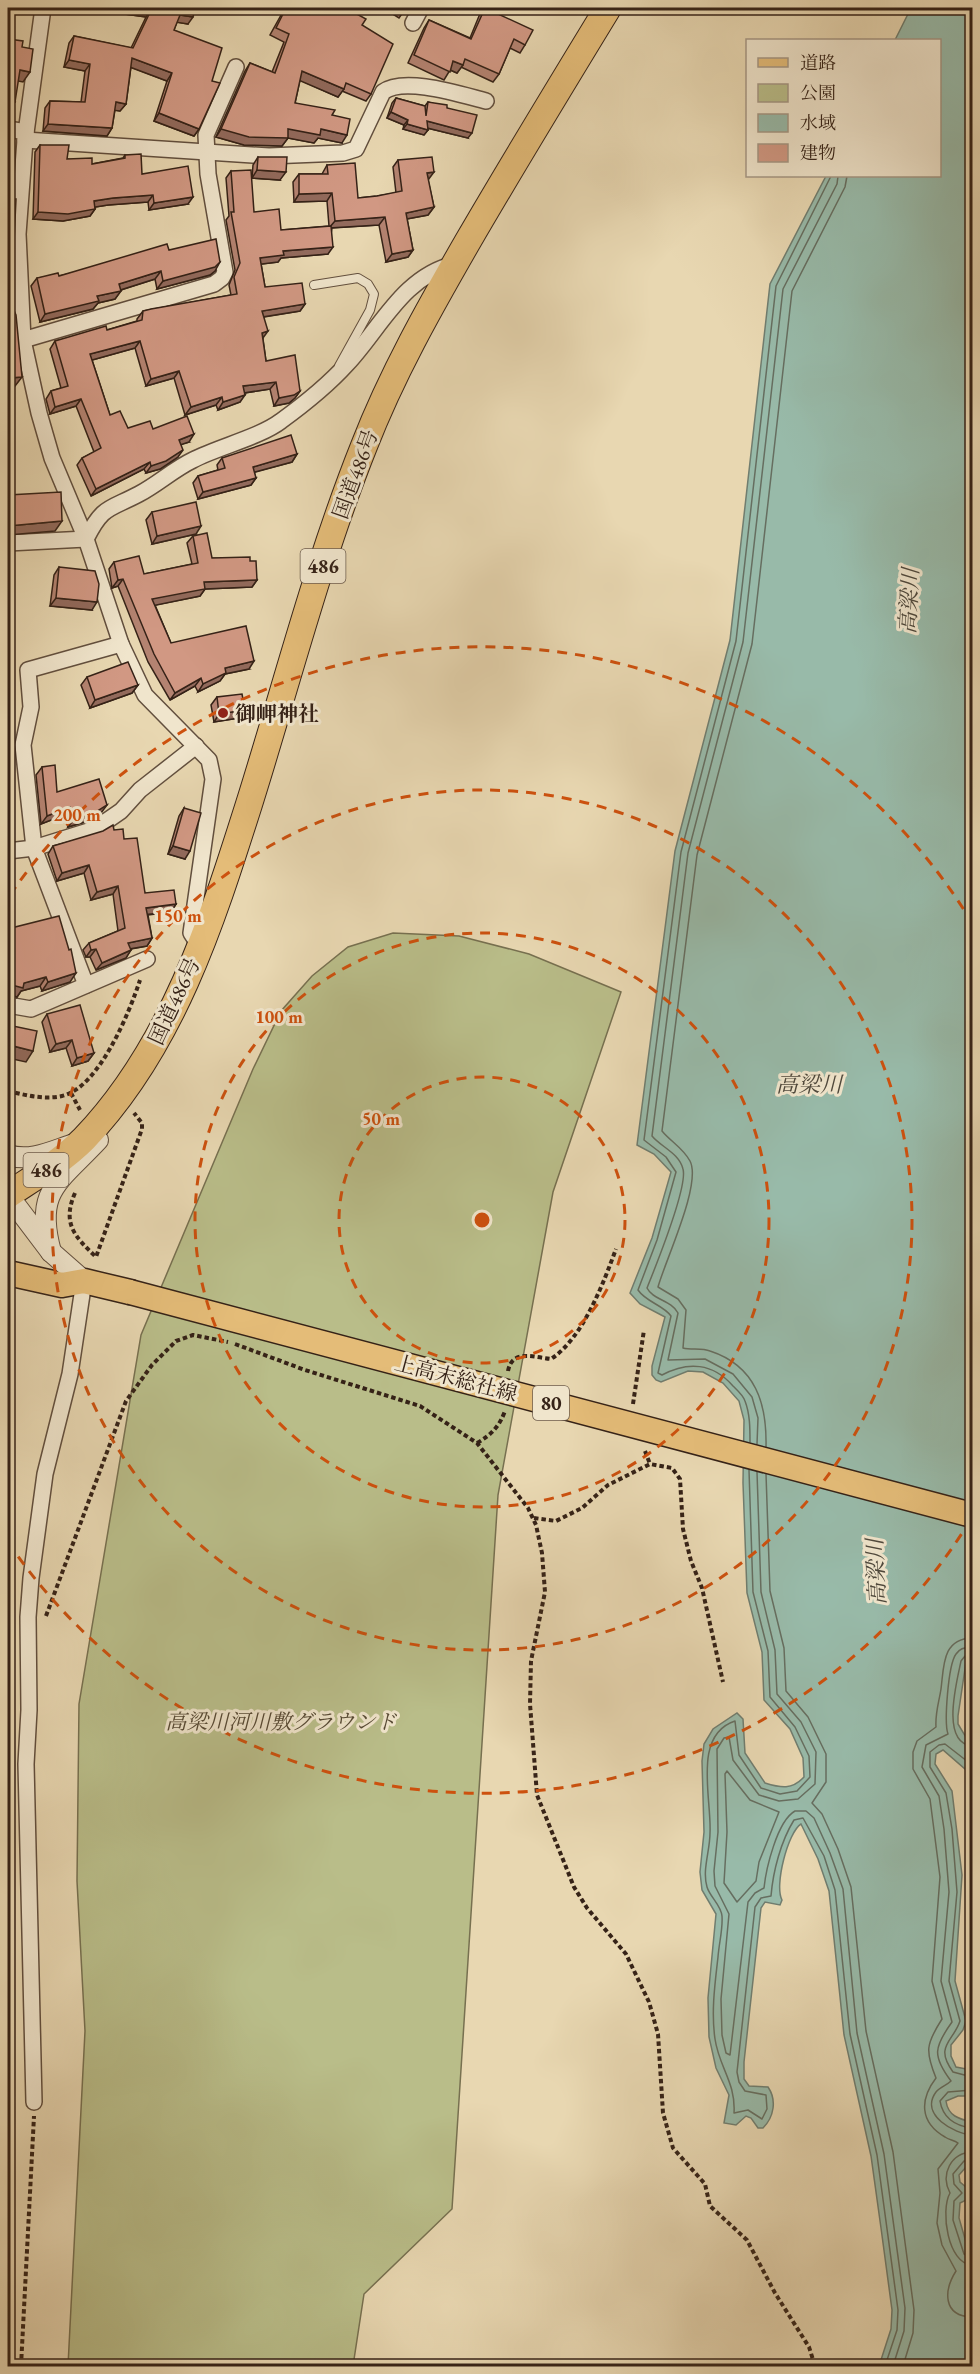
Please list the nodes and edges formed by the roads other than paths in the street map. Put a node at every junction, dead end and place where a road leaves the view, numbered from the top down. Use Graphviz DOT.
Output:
graph roads {
  1 [pos="42,8"];
  2 [pos="421,8"];
  3 [pos="608,8"];
  4 [pos="413,23"];
  5 [pos="236,67"];
  6 [pos="486,100"];
  7 [pos="8,129"];
  8 [pos="26,136"];
  9 [pos="207,152"];
  10 [pos="455,264"];
  11 [pos="314,285"];
  12 [pos="14,302"];
  13 [pos="23,340"];
  14 [pos="335,376"];
  15 [pos="86,539"];
  16 [pos="8,543"];
  17 [pos="121,644"];
  18 [pos="196,746"];
  19 [pos="34,848"];
  20 [pos="8,851"];
  21 [pos="200,947"];
  22 [pos="147,959"];
  23 [pos="86,985"];
  24 [pos="8,1005"];
  25 [pos="115,1102"];
  26 [pos="82,1141"];
  27 [pos="8,1155"];
  28 [pos="8,1195"];
  29 [pos="51,1252"];
  30 [pos="8,1273"];
  31 [pos="84,1281"];
  32 [pos="972,1515"];
  33 [pos="34,2102"];
  1 -- 8 [label="street"];
  2 -- 4 [label="street"];
  3 -- 10 [label="highway, 国道486号 / 486"];
  5 -- 9 [label="street"];
  6 -- 9 [label="street"];
  7 -- 8 [label="street"];
  8 -- 9 [label="street"];
  8 -- 12 [label="street"];
  9 -- 13 [label="street"];
  10 -- 14 [label="street"];
  10 -- 21 [label="highway, 国道486号 / 486"];
  11 -- 14 [label="lane"];
  12 -- 13 [label="street"];
  13 -- 15 [label="street"];
  14 -- 15 [label="street"];
  15 -- 16 [label="street"];
  15 -- 17 [label="street"];
  17 -- 18 [label="street"];
  17 -- 19 [label="street"];
  18 -- 19 [label="street"];
  18 -- 21 [label="street"];
  19 -- 20 [label="street"];
  19 -- 23 [label="street"];
  21 -- 25 [label="highway, 国道486号 / 486"];
  22 -- 23 [label="street"];
  23 -- 24 [label="street"];
  25 -- 26 [label="highway, 国道486号 / 486"];
  25 -- 29 [label="street"];
  26 -- 27 [label="street"];
  26 -- 28 [label="highway, 国道486号 / 486"];
  28 -- 29 [label="street"];
  29 -- 31 [label="street"];
  30 -- 31 [label="main road, 上高末総社線 / 80"];
  31 -- 32 [label="main road, 上高末総社線 / 80, bridge"];
  31 -- 33 [label="street"];
}
